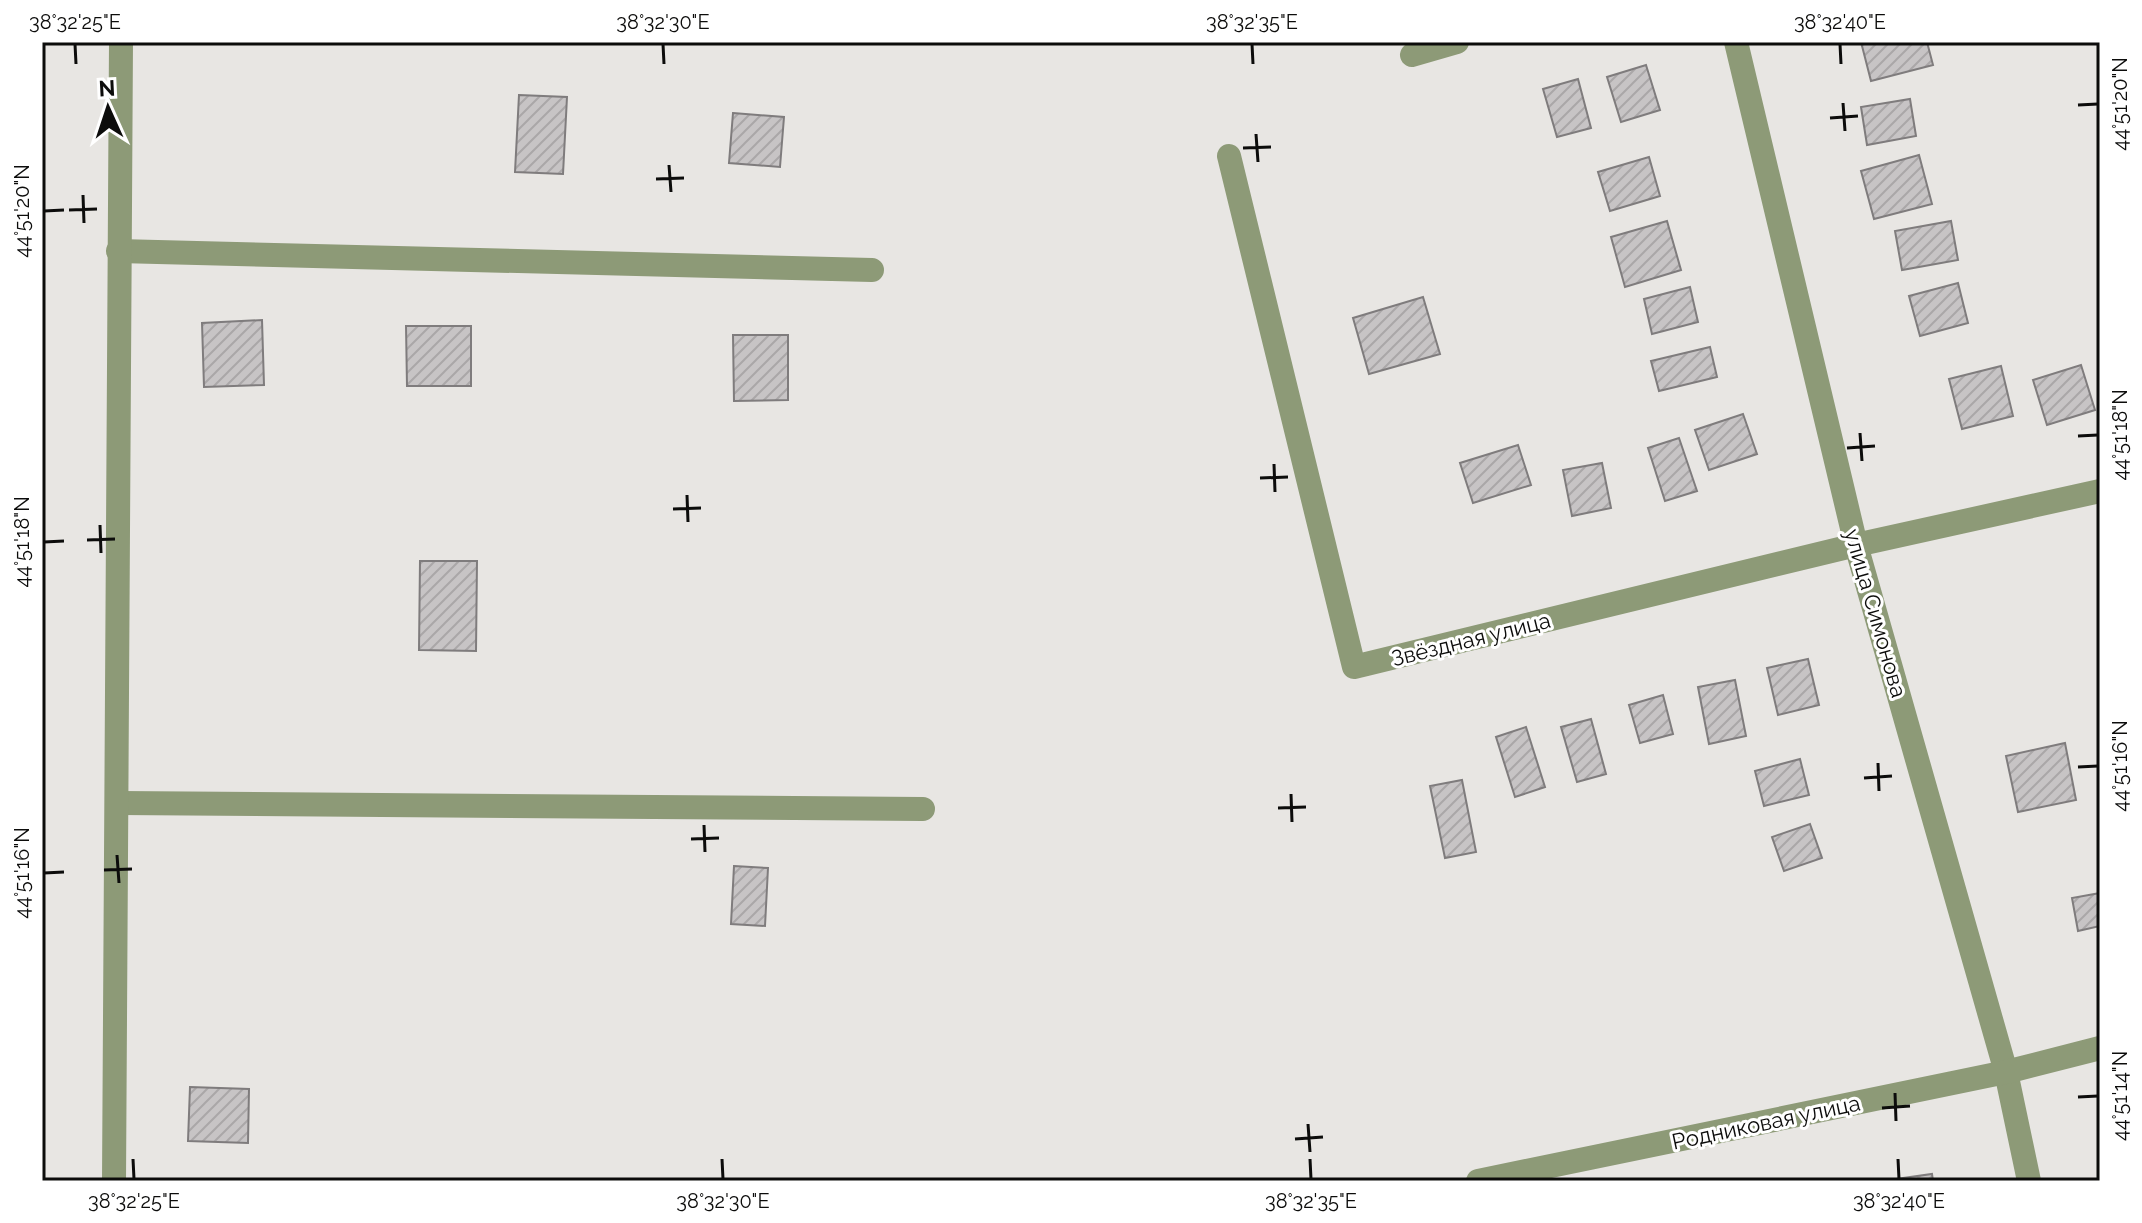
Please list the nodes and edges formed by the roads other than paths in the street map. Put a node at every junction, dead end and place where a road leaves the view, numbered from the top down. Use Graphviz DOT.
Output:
graph roads {
  1 [pos="121,42"];
  2 [pos="1457,42"];
  3 [pos="1736,42"];
  4 [pos="1412,55"];
  5 [pos="1229,156"];
  6 [pos="118,251"];
  7 [pos="872,270"];
  8 [pos="2100,491"];
  9 [pos="1856,545"];
  10 [pos="119,803"];
  11 [pos="923,809"];
  12 [pos="2100,1048"];
  13 [pos="2006,1072"];
  14 [pos="114,1181"];
  15 [pos="1478,1181"];
  16 [pos="2029,1181"];
  1 -- 6 [label="street"];
  2 -- 4 [label="street"];
  3 -- 9 [label="street, улица Симонова"];
  5 -- 9 [label="street, Звёздная улица"];
  6 -- 7 [label="street"];
  6 -- 10 [label="street"];
  8 -- 9 [label="street, Звёздная улица"];
  9 -- 13 [label="street, улица Симонова"];
  10 -- 11 [label="street"];
  10 -- 14 [label="street"];
  12 -- 13 [label="street, Родниковая улица"];
  13 -- 15 [label="street, Родниковая улица"];
  13 -- 16 [label="street, улица Симонова"];
}
